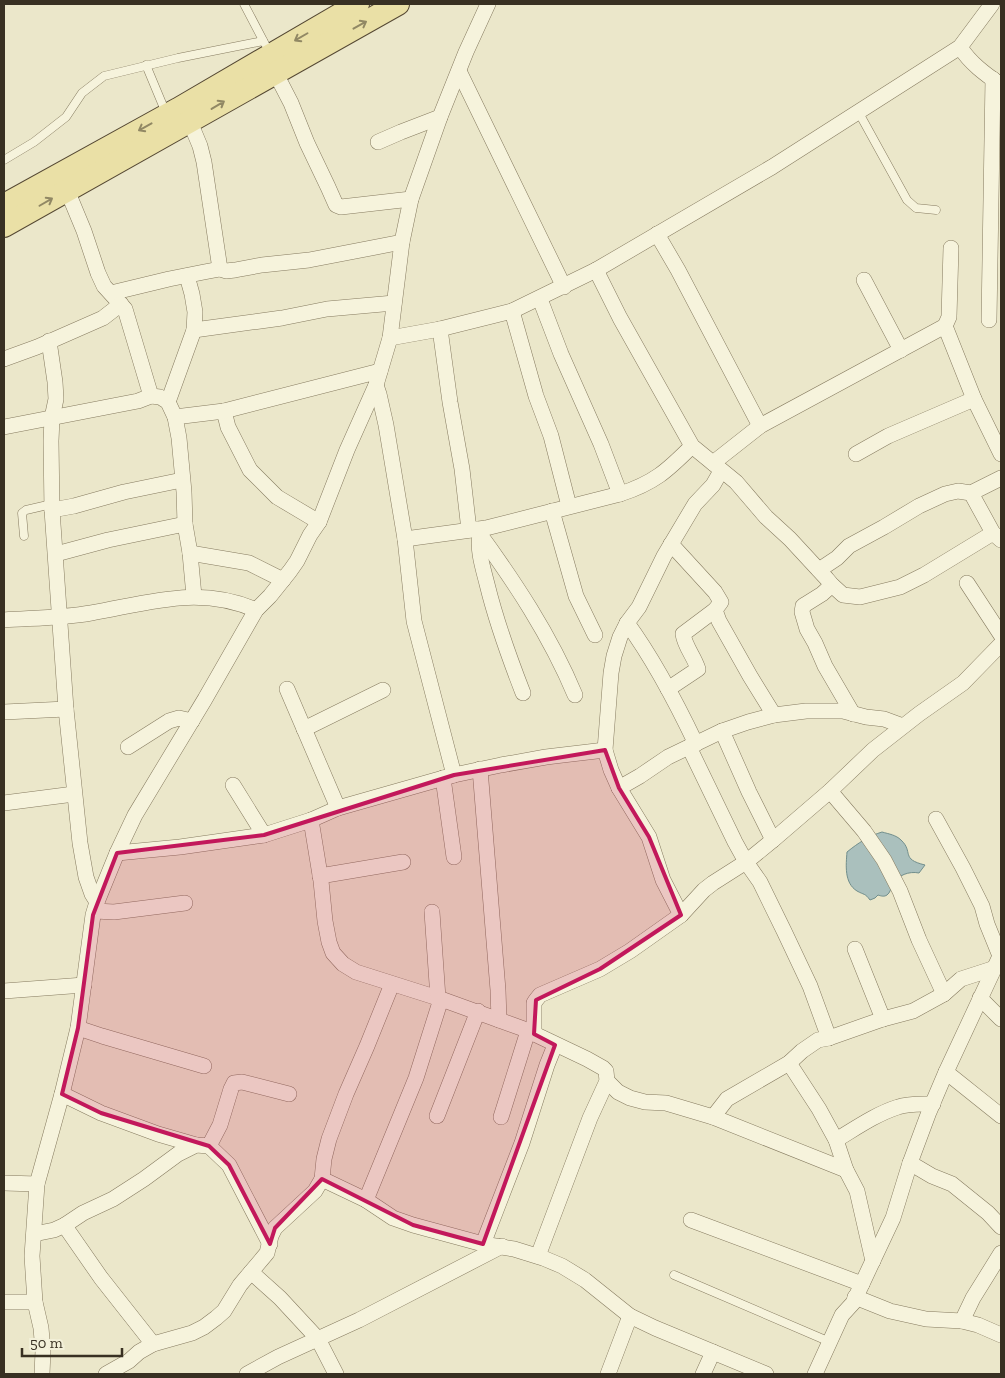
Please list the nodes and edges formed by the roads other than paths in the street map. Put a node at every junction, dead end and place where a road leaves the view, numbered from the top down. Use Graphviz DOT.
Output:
graph roads {
  1 [pos="244,4"];
  2 [pos="358,4"];
  3 [pos="398,4"];
  4 [pos="488,4"];
  5 [pos="992,4"];
  6 [pos="960,47"];
  7 [pos="270,56"];
  8 [pos="146,65"];
  9 [pos="459,71"];
  10 [pos="997,82"];
  11 [pos="859,113"];
  12 [pos="167,115"];
  13 [pos="440,117"];
  14 [pos="190,122"];
  15 [pos="378,142"];
  16 [pos="4,160"];
  17 [pos="67,190"];
  18 [pos="411,199"];
  19 [pos="996,202"];
  20 [pos="4,205"];
  21 [pos="936,210"];
  22 [pos="4,226"];
  23 [pos="657,234"];
  24 [pos="402,242"];
  25 [pos="951,248"];
  26 [pos="220,269"];
  27 [pos="596,270"];
  28 [pos="995,274"];
  29 [pos="187,276"];
  30 [pos="864,280"];
  31 [pos="564,286"];
  32 [pos="540,298"];
  33 [pos="116,299"];
  34 [pos="394,303"];
  35 [pos="512,311"];
  36 [pos="989,320"];
  37 [pos="945,326"];
  38 [pos="440,329"];
  39 [pos="194,330"];
  40 [pos="390,338"];
  41 [pos="49,341"];
  42 [pos="901,350"];
  43 [pos="4,359"];
  44 [pos="378,378"];
  45 [pos="151,396"];
  46 [pos="974,399"];
  47 [pos="168,402"];
  48 [pos="224,411"];
  49 [pos="175,417"];
  50 [pos="52,418"];
  51 [pos="760,426"];
  52 [pos="4,428"];
  53 [pos="692,446"];
  54 [pos="856,454"];
  55 [pos="1001,454"];
  56 [pos="717,467"];
  57 [pos="1001,478"];
  58 [pos="182,480"];
  59 [pos="971,493"];
  60 [pos="620,494"];
  61 [pos="569,506"];
  62 [pos="52,507"];
  63 [pos="552,511"];
  64 [pos="319,522"];
  65 [pos="185,524"];
  66 [pos="475,531"];
  67 [pos="24,536"];
  68 [pos="997,536"];
  69 [pos="405,539"];
  70 [pos="671,544"];
  71 [pos="190,553"];
  72 [pos="56,554"];
  73 [pos="819,570"];
  74 [pos="283,580"];
  75 [pos="966,583"];
  76 [pos="832,586"];
  77 [pos="194,596"];
  78 [pos="256,610"];
  79 [pos="715,610"];
  80 [pos="60,617"];
  81 [pos="4,620"];
  82 [pos="627,623"];
  83 [pos="595,635"];
  84 [pos="1001,635"];
  85 [pos="1001,644"];
  86 [pos="287,689"];
  87 [pos="668,689"];
  88 [pos="383,690"];
  89 [pos="523,693"];
  90 [pos="575,695"];
  91 [pos="66,709"];
  92 [pos="4,712"];
  93 [pos="853,714"];
  94 [pos="774,716"];
  95 [pos="192,721"];
  96 [pos="903,726"];
  97 [pos="304,729"];
  98 [pos="722,731"];
  99 [pos="693,745"];
  100 [pos="128,747"];
  101 [pos="605,750"];
  102 [pos="480,769"];
  103 [pos="448,776"];
  104 [pos="233,785"];
  105 [pos="619,788"];
  106 [pos="830,791"];
  107 [pos="74,794"];
  108 [pos="4,803"];
  109 [pos="338,808"];
  110 [pos="936,819"];
  111 [pos="311,820"];
  112 [pos="264,835"];
  113 [pos="773,840"];
  114 [pos="117,853"];
  115 [pos="454,857"];
  116 [pos="403,862"];
  117 [pos="746,862"];
  118 [pos="320,876"];
  119 [pos="185,903"];
  120 [pos="96,906"];
  121 [pos="432,912"];
  122 [pos="681,916"];
  123 [pos="855,949"];
  124 [pos="999,959"];
  125 [pos="392,984"];
  126 [pos="84,985"];
  127 [pos="4,991"];
  128 [pos="944,994"];
  129 [pos="440,998"];
  130 [pos="980,998"];
  131 [pos="478,1011"];
  132 [pos="883,1019"];
  133 [pos="1001,1019"];
  134 [pos="498,1020"];
  135 [pos="78,1028"];
  136 [pos="531,1033"];
  137 [pos="829,1038"];
  138 [pos="555,1045"];
  139 [pos="788,1063"];
  140 [pos="204,1066"];
  141 [pos="946,1072"];
  142 [pos="607,1081"];
  143 [pos="62,1094"];
  144 [pos="290,1094"];
  145 [pos="933,1104"];
  146 [pos="437,1116"];
  147 [pos="1001,1116"];
  148 [pos="501,1117"];
  149 [pos="713,1117"];
  150 [pos="836,1140"];
  151 [pos="202,1146"];
  152 [pos="910,1163"];
  153 [pos="846,1170"];
  154 [pos="322,1179"];
  155 [pos="4,1183"];
  156 [pos="37,1184"];
  157 [pos="366,1200"];
  158 [pos="690,1220"];
  159 [pos="65,1225"];
  160 [pos="1001,1227"];
  161 [pos="34,1234"];
  162 [pos="270,1244"];
  163 [pos="483,1244"];
  164 [pos="502,1246"];
  165 [pos="1001,1253"];
  166 [pos="538,1256"];
  167 [pos="873,1260"];
  168 [pos="251,1272"];
  169 [pos="674,1275"];
  170 [pos="857,1294"];
  171 [pos="4,1302"];
  172 [pos="35,1302"];
  173 [pos="630,1316"];
  174 [pos="962,1321"];
  175 [pos="1001,1335"];
  176 [pos="318,1339"];
  177 [pos="830,1342"];
  178 [pos="153,1344"];
  179 [pos="713,1352"];
  180 [pos="42,1374"];
  181 [pos="106,1374"];
  182 [pos="247,1374"];
  183 [pos="336,1374"];
  184 [pos="608,1374"];
  185 [pos="703,1374"];
  186 [pos="766,1374"];
  187 [pos="815,1374"];
  188 [pos="826,1374"];
  1 -- 7 [label="lane"];
  2 -- 7 [label="main road, one-way"];
  7 -- 3 [label="main road, one-way"];
  4 -- 9 [label="street"];
  5 -- 6 [label="street"];
  6 -- 10 [label="street"];
  6 -- 11 [label="street"];
  7 -- 8 [label="lane"];
  7 -- 12 [label="main road"];
  14 -- 7 [label="main road, one-way"];
  7 -- 18 [label="street"];
  8 -- 12 [label="lane"];
  8 -- 16 [label="lane"];
  9 -- 13 [label="street"];
  9 -- 31 [label="street"];
  10 -- 19 [label="street"];
  11 -- 21 [label="lane"];
  11 -- 23 [label="street"];
  12 -- 20 [label="main road, one-way"];
  13 -- 15 [label="street"];
  13 -- 18 [label="street"];
  14 -- 17 [label="main road"];
  14 -- 26 [label="street"];
  22 -- 17 [label="main road, one-way"];
  17 -- 33 [label="street"];
  18 -- 24 [label="street"];
  19 -- 28 [label="street"];
  23 -- 27 [label="street"];
  23 -- 51 [label="street"];
  24 -- 26 [label="street"];
  24 -- 34 [label="street"];
  25 -- 37 [label="street"];
  26 -- 29 [label="street"];
  27 -- 31 [label="street"];
  27 -- 53 [label="street"];
  28 -- 36 [label="street"];
  29 -- 33 [label="street"];
  29 -- 39 [label="street"];
  30 -- 42 [label="street"];
  31 -- 32 [label="street"];
  32 -- 35 [label="street"];
  32 -- 60 [label="street"];
  33 -- 41 [label="street"];
  33 -- 45 [label="street"];
  34 -- 39 [label="street"];
  34 -- 40 [label="street"];
  35 -- 38 [label="street"];
  35 -- 61 [label="street"];
  37 -- 42 [label="street"];
  37 -- 46 [label="street"];
  38 -- 40 [label="street"];
  38 -- 66 [label="street"];
  39 -- 47 [label="street"];
  40 -- 44 [label="street"];
  41 -- 43 [label="street"];
  41 -- 50 [label="street"];
  42 -- 51 [label="street"];
  44 -- 48 [label="street"];
  44 -- 64 [label="street"];
  44 -- 69 [label="street"];
  45 -- 47 [label="street"];
  45 -- 50 [label="street"];
  46 -- 54 [label="street"];
  46 -- 55 [label="street"];
  47 -- 49 [label="street"];
  48 -- 49 [label="street"];
  48 -- 64 [label="street"];
  49 -- 58 [label="street"];
  50 -- 52 [label="street"];
  50 -- 62 [label="street"];
  51 -- 56 [label="street"];
  53 -- 56 [label="street"];
  53 -- 60 [label="street"];
  56 -- 70 [label="street"];
  56 -- 73 [label="street"];
  57 -- 59 [label="street"];
  58 -- 62 [label="street"];
  58 -- 65 [label="street"];
  59 -- 68 [label="street"];
  59 -- 73 [label="street"];
  60 -- 61 [label="street"];
  61 -- 63 [label="street"];
  62 -- 67 [label="lane"];
  62 -- 72 [label="street"];
  63 -- 66 [label="street"];
  63 -- 83 [label="street"];
  64 -- 74 [label="street"];
  65 -- 71 [label="street"];
  65 -- 72 [label="street"];
  66 -- 69 [label="street"];
  66 -- 89 [label="street"];
  66 -- 90 [label="street"];
  68 -- 76 [label="street"];
  69 -- 103 [label="street"];
  70 -- 79 [label="street"];
  70 -- 82 [label="street"];
  71 -- 74 [label="street"];
  71 -- 77 [label="street"];
  72 -- 80 [label="street"];
  73 -- 76 [label="street"];
  74 -- 78 [label="street"];
  75 -- 84 [label="street"];
  76 -- 93 [label="street"];
  77 -- 78 [label="street"];
  77 -- 80 [label="street"];
  78 -- 95 [label="street"];
  79 -- 87 [label="street"];
  79 -- 94 [label="street"];
  80 -- 81 [label="street"];
  80 -- 91 [label="street"];
  82 -- 87 [label="street"];
  82 -- 101 [label="street"];
  85 -- 96 [label="street"];
  86 -- 97 [label="street"];
  87 -- 99 [label="street"];
  88 -- 97 [label="street"];
  91 -- 92 [label="street"];
  91 -- 107 [label="street"];
  93 -- 94 [label="street"];
  93 -- 96 [label="street"];
  94 -- 98 [label="street"];
  95 -- 100 [label="street"];
  95 -- 114 [label="street"];
  96 -- 106 [label="street"];
  97 -- 109 [label="street"];
  98 -- 99 [label="street"];
  98 -- 113 [label="street"];
  99 -- 105 [label="street"];
  99 -- 117 [label="street"];
  101 -- 102 [label="street"];
  101 -- 105 [label="street"];
  102 -- 103 [label="street"];
  102 -- 134 [label="street"];
  103 -- 109 [label="street"];
  103 -- 115 [label="street"];
  104 -- 112 [label="street"];
  105 -- 122 [label="street"];
  106 -- 113 [label="street"];
  106 -- 128 [label="street"];
  107 -- 108 [label="street"];
  107 -- 120 [label="street"];
  109 -- 111 [label="street"];
  110 -- 124 [label="street"];
  111 -- 112 [label="street"];
  111 -- 118 [label="street"];
  112 -- 114 [label="street"];
  113 -- 117 [label="street"];
  114 -- 120 [label="street"];
  116 -- 118 [label="street"];
  117 -- 122 [label="street"];
  117 -- 137 [label="street"];
  118 -- 125 [label="street"];
  119 -- 120 [label="street"];
  120 -- 126 [label="street"];
  121 -- 129 [label="street"];
  122 -- 136 [label="street"];
  123 -- 132 [label="street"];
  124 -- 128 [label="street"];
  124 -- 130 [label="street"];
  125 -- 129 [label="street"];
  125 -- 154 [label="street"];
  126 -- 127 [label="street"];
  126 -- 135 [label="street"];
  128 -- 132 [label="street"];
  129 -- 131 [label="street"];
  129 -- 157 [label="street"];
  130 -- 133 [label="street"];
  130 -- 141 [label="street"];
  131 -- 134 [label="street"];
  131 -- 146 [label="street"];
  132 -- 137 [label="street"];
  134 -- 136 [label="street"];
  135 -- 140 [label="street"];
  135 -- 143 [label="street"];
  136 -- 138 [label="street"];
  136 -- 148 [label="street"];
  137 -- 139 [label="street"];
  138 -- 142 [label="street"];
  138 -- 163 [label="street"];
  139 -- 149 [label="street"];
  139 -- 150 [label="street"];
  141 -- 145 [label="street"];
  141 -- 147 [label="street"];
  142 -- 149 [label="street"];
  142 -- 166 [label="street"];
  143 -- 151 [label="street"];
  143 -- 156 [label="street"];
  144 -- 151 [label="street"];
  145 -- 150 [label="street"];
  145 -- 152 [label="street"];
  149 -- 153 [label="street"];
  150 -- 153 [label="street"];
  151 -- 159 [label="street"];
  151 -- 162 [label="street"];
  152 -- 160 [label="street"];
  152 -- 167 [label="street"];
  153 -- 167 [label="street"];
  154 -- 157 [label="street"];
  154 -- 162 [label="street"];
  155 -- 156 [label="street"];
  156 -- 161 [label="street"];
  157 -- 163 [label="street"];
  158 -- 170 [label="street"];
  159 -- 161 [label="street"];
  159 -- 178 [label="street"];
  161 -- 172 [label="street"];
  162 -- 168 [label="street"];
  163 -- 164 [label="street"];
  164 -- 166 [label="street"];
  164 -- 176 [label="street"];
  165 -- 174 [label="street"];
  166 -- 173 [label="street"];
  167 -- 170 [label="street"];
  168 -- 176 [label="street"];
  168 -- 178 [label="street"];
  169 -- 177 [label="lane"];
  170 -- 174 [label="street"];
  170 -- 177 [label="street"];
  170 -- 188 [label="street"];
  171 -- 172 [label="street"];
  172 -- 180 [label="street"];
  173 -- 179 [label="street"];
  173 -- 184 [label="street"];
  174 -- 175 [label="street"];
  176 -- 182 [label="street"];
  176 -- 183 [label="street"];
  177 -- 187 [label="street"];
  178 -- 181 [label="street"];
  179 -- 185 [label="street"];
  179 -- 186 [label="street"];
}
